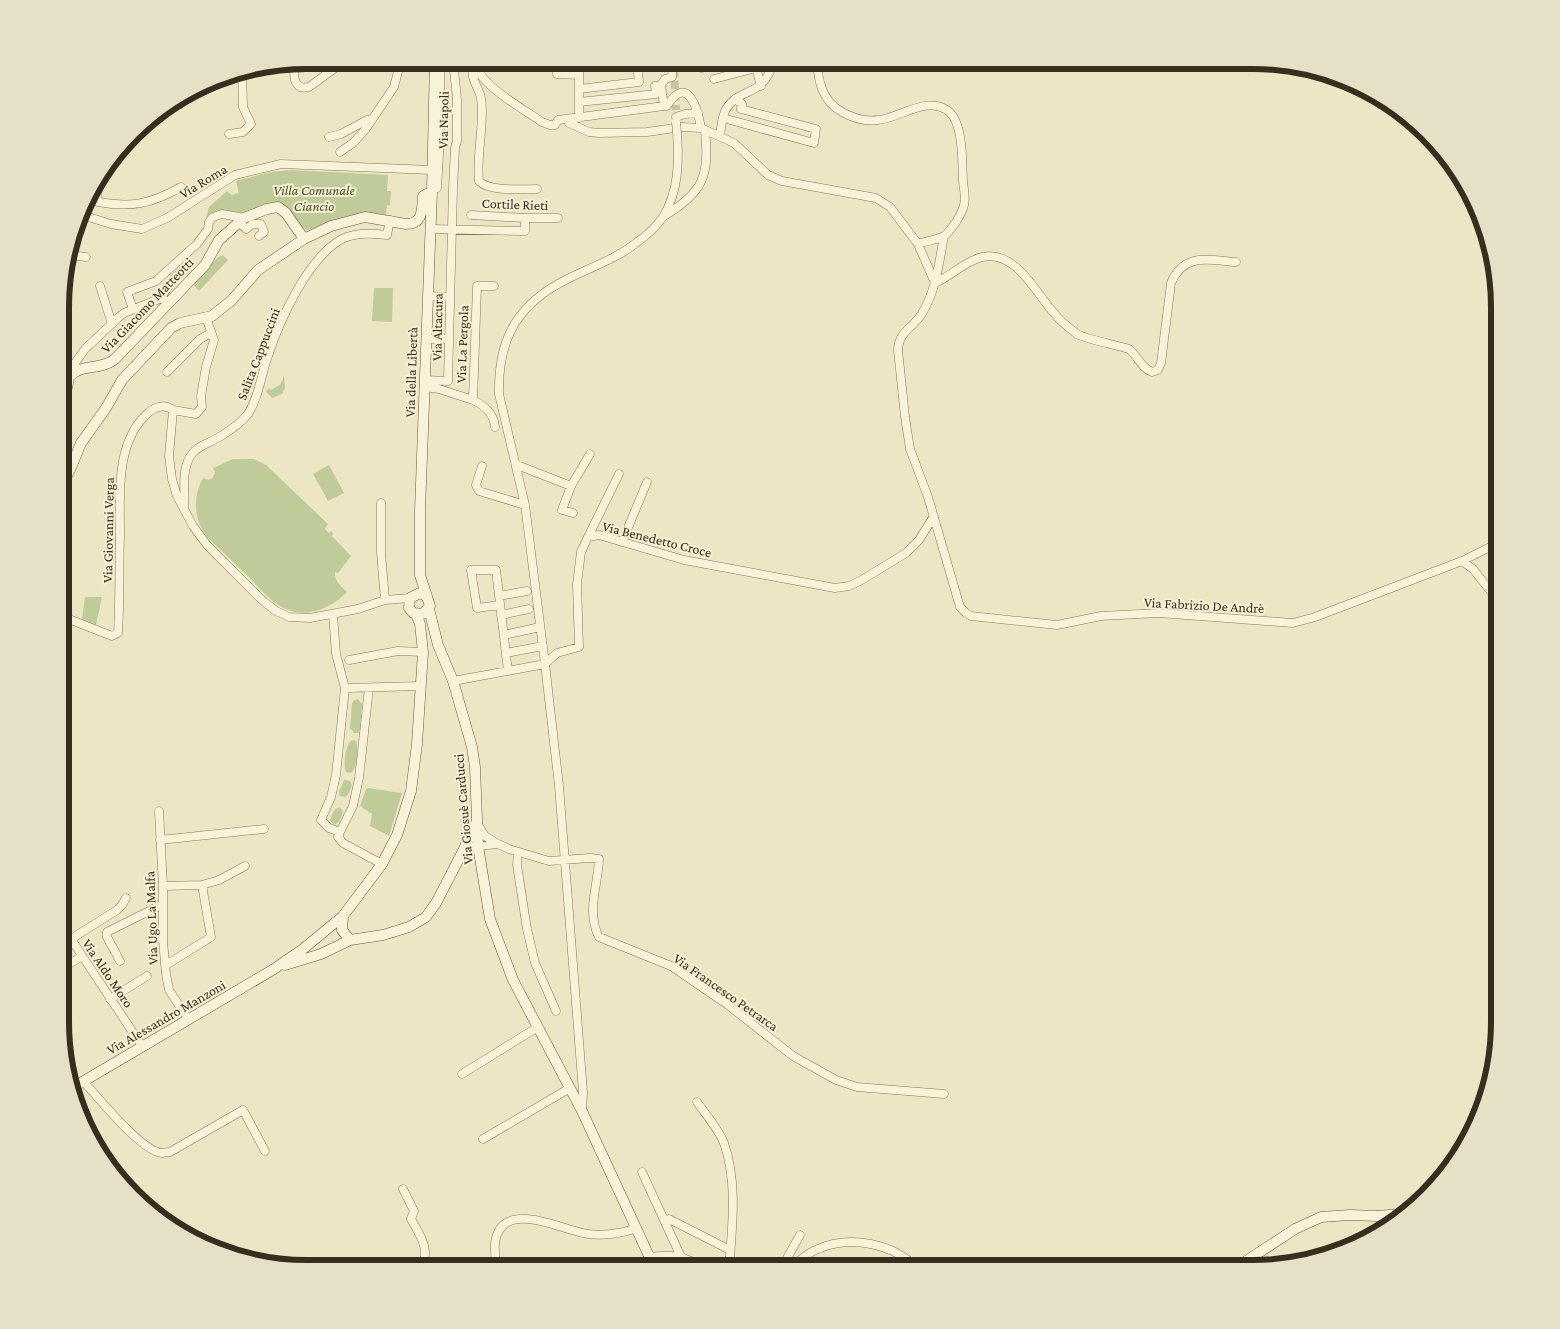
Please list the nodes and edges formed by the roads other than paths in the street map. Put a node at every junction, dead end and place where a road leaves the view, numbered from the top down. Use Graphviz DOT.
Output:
graph roads {
  1 [pos="294,69"];
  2 [pos="334,69"];
  3 [pos="394,69"];
  4 [pos="398,69"];
  5 [pos="436,69"];
  6 [pos="439,69"];
  7 [pos="455,69"];
  8 [pos="471,69"];
  9 [pos="478,69"];
  10 [pos="557,69"];
  11 [pos="579,69"];
  12 [pos="638,69"];
  13 [pos="672,69"];
  14 [pos="752,69"];
  15 [pos="756,69"];
  16 [pos="772,69"];
  17 [pos="818,69"];
  18 [pos="579,75"];
  19 [pos="242,78"];
  20 [pos="396,78"];
  21 [pos="714,78"];
  22 [pos="662,84"];
  23 [pos="761,86"];
  24 [pos="579,89"];
  25 [pos="735,100"];
  26 [pos="579,102"];
  27 [pos="664,106"];
  28 [pos="698,113"];
  29 [pos="579,118"];
  30 [pos="723,118"];
  31 [pos="567,119"];
  32 [pos="372,120"];
  33 [pos="703,130"];
  34 [pos="229,134"];
  35 [pos="720,136"];
  36 [pos="330,137"];
  37 [pos="340,152"];
  38 [pos="432,170"];
  39 [pos="180,187"];
  40 [pos="434,189"];
  41 [pos="452,189"];
  42 [pos="537,189"];
  43 [pos="97,195"];
  44 [pos="672,198"];
  45 [pos="687,200"];
  46 [pos="471,215"];
  47 [pos="87,216"];
  48 [pos="663,217"];
  49 [pos="525,218"];
  50 [pos="558,218"];
  51 [pos="241,220"];
  52 [pos="390,220"];
  53 [pos="430,229"];
  54 [pos="453,230"];
  55 [pos="259,236"];
  56 [pos="944,236"];
  57 [pos="304,239"];
  58 [pos="918,244"];
  59 [pos="74,256"];
  60 [pos="86,257"];
  61 [pos="1236,262"];
  62 [pos="186,267"];
  63 [pos="935,283"];
  64 [pos="100,286"];
  65 [pos="494,286"];
  66 [pos="428,296"];
  67 [pos="450,297"];
  68 [pos="166,300"];
  69 [pos="133,309"];
  70 [pos="208,317"];
  71 [pos="112,324"];
  72 [pos="211,333"];
  73 [pos="449,339"];
  74 [pos="426,340"];
  75 [pos="76,370"];
  76 [pos="166,372"];
  77 [pos="69,378"];
  78 [pos="425,384"];
  79 [pos="473,400"];
  80 [pos="173,410"];
  81 [pos="495,426"];
  82 [pos="590,454"];
  83 [pos="517,465"];
  84 [pos="482,466"];
  85 [pos="69,470"];
  86 [pos="620,474"];
  87 [pos="647,482"];
  88 [pos="571,486"];
  89 [pos="381,503"];
  90 [pos="525,505"];
  91 [pos="184,508"];
  92 [pos="574,513"];
  93 [pos="934,516"];
  94 [pos="588,537"];
  95 [pos="622,542"];
  96 [pos="1491,546"];
  97 [pos="1462,561"];
  98 [pos="527,591"];
  99 [pos="1491,592"];
  100 [pos="499,596"];
  101 [pos="388,600"];
  102 [pos="416,602"];
  103 [pos="500,605"];
  104 [pos="528,608"];
  105 [pos="333,614"];
  106 [pos="501,615"];
  107 [pos="69,619"];
  108 [pos="540,627"];
  109 [pos="504,635"];
  110 [pos="543,646"];
  111 [pos="423,652"];
  112 [pos="506,653"];
  113 [pos="349,660"];
  114 [pos="545,664"];
  115 [pos="508,671"];
  116 [pos="453,682"];
  117 [pos="421,686"];
  118 [pos="345,688"];
  119 [pos="369,688"];
  120 [pos="158,811"];
  121 [pos="476,823"];
  122 [pos="264,829"];
  123 [pos="340,832"];
  124 [pos="160,840"];
  125 [pos="498,844"];
  126 [pos="478,846"];
  127 [pos="463,851"];
  128 [pos="518,852"];
  129 [pos="563,859"];
  130 [pos="382,864"];
  131 [pos="245,866"];
  132 [pos="202,885"];
  133 [pos="163,886"];
  134 [pos="126,898"];
  135 [pos="162,904"];
  136 [pos="117,910"];
  137 [pos="343,916"];
  138 [pos="124,923"];
  139 [pos="350,940"];
  140 [pos="303,954"];
  141 [pos="82,956"];
  142 [pos="120,961"];
  143 [pos="69,964"];
  144 [pos="166,965"];
  145 [pos="146,976"];
  146 [pos="110,998"];
  147 [pos="556,1011"];
  148 [pos="188,1019"];
  149 [pos="538,1027"];
  150 [pos="142,1046"];
  151 [pos="462,1074"];
  152 [pos="84,1081"];
  153 [pos="77,1085"];
  154 [pos="570,1088"];
  155 [pos="944,1094"];
  156 [pos="697,1102"];
  157 [pos="582,1111"];
  158 [pos="484,1139"];
  159 [pos="264,1151"];
  160 [pos="642,1172"];
  161 [pos="403,1188"];
  162 [pos="1393,1215"];
  163 [pos="665,1222"];
  164 [pos="637,1228"];
  165 [pos="800,1235"];
  166 [pos="730,1250"];
  167 [pos="650,1257"];
  168 [pos="681,1257"];
  169 [pos="424,1260"];
  170 [pos="496,1260"];
  171 [pos="651,1260"];
  172 [pos="691,1260"];
  173 [pos="729,1260"];
  174 [pos="786,1260"];
  175 [pos="801,1260"];
  176 [pos="909,1260"];
  177 [pos="1247,1260"];
  1 -- 2 [label="street"];
  3 -- 20 [label="street"];
  4 -- 20 [label="street"];
  5 -- 38 [label="main road, Via della Libertà"];
  6 -- 40 [label="street"];
  7 -- 41 [label="street, Via Napoli"];
  8 -- 42 [label="street"];
  9 -- 31 [label="street"];
  10 -- 18 [label="street"];
  11 -- 18 [label="street"];
  12 -- 24 [label="street"];
  13 -- 22 [label="street"];
  14 -- 21 [label="street"];
  15 -- 23 [label="street"];
  16 -- 23 [label="street"];
  17 -- 56 [label="street"];
  18 -- 24 [label="street"];
  19 -- 34 [label="street"];
  20 -- 32 [label="street"];
  22 -- 26 [label="street"];
  22 -- 27 [label="street"];
  23 -- 25 [label="street"];
  24 -- 26 [label="street"];
  25 -- 30 [label="street"];
  25 -- 30 [label="street"];
  26 -- 29 [label="street"];
  27 -- 28 [label="street"];
  27 -- 29 [label="street"];
  28 -- 33 [label="street"];
  28 -- 44 [label="street, bridge"];
  29 -- 31 [label="street"];
  30 -- 35 [label="street"];
  31 -- 33 [label="street"];
  32 -- 36 [label="street"];
  32 -- 37 [label="street"];
  33 -- 35 [label="street"];
  33 -- 45 [label="street"];
  35 -- 58 [label="street"];
  38 -- 40 [label="main road, Via della Libertà"];
  38 -- 47 [label="street, Via Roma"];
  39 -- 43 [label="street"];
  40 -- 41 [label="street"];
  40 -- 52 [label="main road"];
  40 -- 53 [label="main road, Via della Libertà"];
  41 -- 54 [label="street, Via Napoli"];
  44 -- 45 [label="street"];
  44 -- 48 [label="street"];
  45 -- 48 [label="street"];
  46 -- 49 [label="street, Cortile Rieti"];
  48 -- 83 [label="street"];
  49 -- 50 [label="street, Cortile Rieti"];
  49 -- 54 [label="street"];
  51 -- 55 [label="street"];
  51 -- 57 [label="main road, Via Giacomo Matteotti"];
  51 -- 68 [label="main road, Via Giacomo Matteotti"];
  51 -- 69 [label="street"];
  52 -- 57 [label="main road"];
  52 -- 91 [label="street, Salita Cappuccini"];
  53 -- 54 [label="street"];
  53 -- 66 [label="main road, Via della Libertà"];
  54 -- 67 [label="street, Via Altacura"];
  56 -- 58 [label="street"];
  56 -- 63 [label="street, Via Fabrizio De Andrè"];
  57 -- 70 [label="main road"];
  58 -- 63 [label="street"];
  59 -- 60 [label="street"];
  61 -- 63 [label="street"];
  62 -- 68 [label="street"];
  63 -- 93 [label="street, Via Fabrizio De Andrè"];
  64 -- 71 [label="street"];
  65 -- 79 [label="street, Via La Pergola"];
  66 -- 67 [label="street"];
  66 -- 74 [label="main road, Via della Libertà"];
  67 -- 73 [label="street, Via Altacura"];
  68 -- 69 [label="street"];
  68 -- 75 [label="main road, Via Giacomo Matteotti"];
  69 -- 71 [label="street"];
  70 -- 72 [label="street"];
  70 -- 85 [label="main road"];
  71 -- 75 [label="street"];
  72 -- 76 [label="street"];
  72 -- 80 [label="street"];
  73 -- 74 [label="street"];
  73 -- 78 [label="street, Via Altacura"];
  74 -- 78 [label="main road, Via della Libertà"];
  75 -- 77 [label="main road"];
  78 -- 79 [label="street, Via La Pergola"];
  78 -- 102 [label="main road, Via della Libertà"];
  79 -- 81 [label="street"];
  80 -- 91 [label="street"];
  80 -- 107 [label="street, Via Giovanni Verga"];
  82 -- 88 [label="street"];
  83 -- 88 [label="street"];
  83 -- 90 [label="street"];
  84 -- 90 [label="street"];
  86 -- 94 [label="street"];
  87 -- 95 [label="street"];
  88 -- 92 [label="street"];
  89 -- 101 [label="street"];
  90 -- 108 [label="street"];
  91 -- 105 [label="street"];
  93 -- 95 [label="street, Via Benedetto Croce"];
  93 -- 97 [label="street, Via Fabrizio De Andrè"];
  94 -- 95 [label="street, Via Benedetto Croce"];
  94 -- 114 [label="street, Via Benedetto Croce"];
  96 -- 97 [label="street, Via Fabrizio De Andrè"];
  97 -- 99 [label="street"];
  98 -- 100 [label="street"];
  100 -- 103 [label="street"];
  100 -- 103 [label="street"];
  101 -- 102 [label="street"];
  101 -- 105 [label="street"];
  102 -- 111 [label="main road"];
  102 -- 116 [label="main road, Via Giosuè Carducci"];
  103 -- 106 [label="street"];
  104 -- 106 [label="street"];
  105 -- 118 [label="street"];
  106 -- 109 [label="street"];
  108 -- 109 [label="street"];
  108 -- 110 [label="street"];
  109 -- 112 [label="street"];
  110 -- 112 [label="street"];
  110 -- 114 [label="street"];
  111 -- 113 [label="street"];
  111 -- 117 [label="main road"];
  112 -- 115 [label="street"];
  114 -- 115 [label="street, Via Benedetto Croce"];
  114 -- 129 [label="street"];
  115 -- 116 [label="street, Via Benedetto Croce"];
  116 -- 121 [label="main road, Via Giosuè Carducci"];
  117 -- 119 [label="street"];
  117 -- 130 [label="main road"];
  118 -- 119 [label="street"];
  118 -- 123 [label="street"];
  119 -- 123 [label="street"];
  120 -- 124 [label="street, Via Ugo La Malfa"];
  121 -- 125 [label="street"];
  121 -- 126 [label="main road, Via Giosuè Carducci"];
  121 -- 127 [label="main road, Via Alessandro Manzoni"];
  122 -- 124 [label="street"];
  123 -- 130 [label="street"];
  124 -- 133 [label="street, Via Ugo La Malfa"];
  125 -- 126 [label="street, Via Francesco Petrarca"];
  125 -- 128 [label="street, Via Francesco Petrarca"];
  126 -- 127 [label="main road"];
  126 -- 149 [label="main road, Via Giosuè Carducci"];
  127 -- 139 [label="main road, Via Alessandro Manzoni"];
  128 -- 129 [label="street, Via Francesco Petrarca"];
  128 -- 147 [label="street"];
  129 -- 155 [label="street, Via Francesco Petrarca"];
  129 -- 157 [label="street"];
  130 -- 137 [label="main road"];
  131 -- 132 [label="street"];
  132 -- 133 [label="street"];
  132 -- 144 [label="street"];
  133 -- 135 [label="street, Via Ugo La Malfa"];
  134 -- 136 [label="street"];
  135 -- 138 [label="street"];
  135 -- 144 [label="street, Via Ugo La Malfa"];
  136 -- 138 [label="street"];
  136 -- 141 [label="street, Via Aldo Moro"];
  137 -- 139 [label="main road"];
  137 -- 140 [label="main road"];
  138 -- 142 [label="street"];
  139 -- 140 [label="main road, Via Alessandro Manzoni"];
  140 -- 148 [label="main road, Via Alessandro Manzoni"];
  141 -- 143 [label="street"];
  141 -- 146 [label="street, Via Aldo Moro"];
  144 -- 148 [label="street, Via Ugo La Malfa"];
  145 -- 146 [label="street"];
  146 -- 150 [label="street, Via Aldo Moro"];
  148 -- 150 [label="main road, Via Alessandro Manzoni"];
  149 -- 151 [label="street"];
  149 -- 154 [label="main road, Via Giosuè Carducci"];
  150 -- 152 [label="main road, Via Alessandro Manzoni"];
  152 -- 153 [label="main road, Via Alessandro Manzoni"];
  152 -- 159 [label="street"];
  154 -- 157 [label="main road, Via Giosuè Carducci"];
  154 -- 158 [label="street"];
  156 -- 166 [label="street"];
  157 -- 164 [label="main road, Via Giosuè Carducci"];
  160 -- 163 [label="street"];
  161 -- 169 [label="street"];
  162 -- 177 [label="main road"];
  163 -- 166 [label="street"];
  163 -- 168 [label="street"];
  164 -- 167 [label="main road"];
  164 -- 170 [label="street"];
  165 -- 174 [label="street"];
  166 -- 173 [label="street"];
  167 -- 168 [label="street"];
  167 -- 171 [label="main road"];
  168 -- 172 [label="street"];
  175 -- 176 [label="street"];
}
